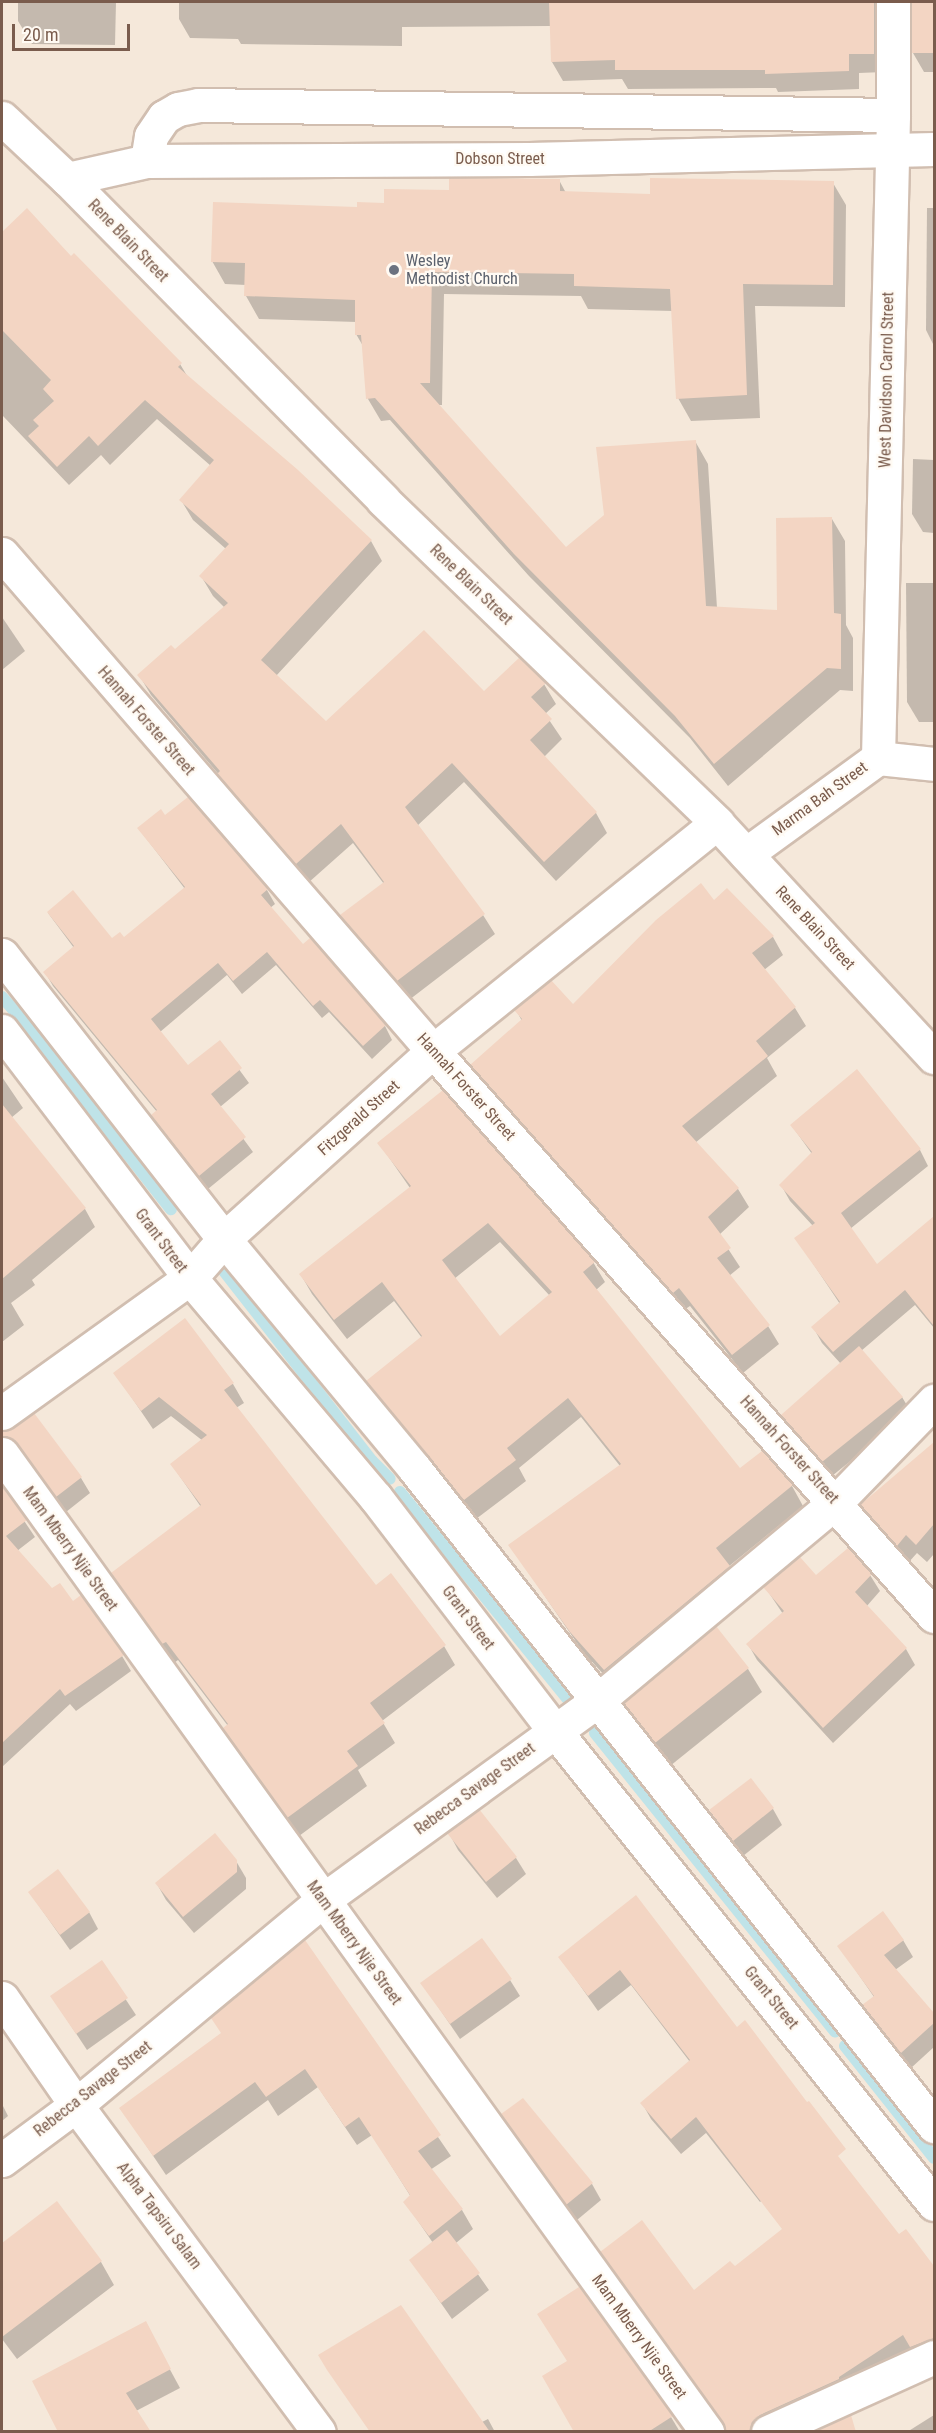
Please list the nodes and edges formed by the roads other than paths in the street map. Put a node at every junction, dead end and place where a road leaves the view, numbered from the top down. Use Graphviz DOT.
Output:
graph roads {
  1 [pos="893,2"];
  2 [pos="893,115"];
  3 [pos="2,118"];
  4 [pos="934,149"];
  5 [pos="892,150"];
  6 [pos="147,161"];
  7 [pos="68,179"];
  8 [pos="2,554"];
  9 [pos="878,758"];
  10 [pos="934,764"];
  11 [pos="717,823"];
  12 [pos="746,855"];
  13 [pos="2,955"];
  14 [pos="2,1031"];
  15 [pos="434,1051"];
  16 [pos="934,1057"];
  17 [pos="224,1239"];
  18 [pos="190,1278"];
  19 [pos="934,1401"];
  20 [pos="2,1413"];
  21 [pos="2,1454"];
  22 [pos="836,1502"];
  23 [pos="934,1616"];
  24 [pos="598,1700"];
  25 [pos="555,1731"];
  26 [pos="323,1900"];
  27 [pos="2,1998"];
  28 [pos="76,2105"];
  29 [pos="934,2126"];
  30 [pos="2,2160"];
  31 [pos="934,2204"];
  32 [pos="934,2357"];
  33 [pos="319,2432"];
  34 [pos="708,2432"];
  35 [pos="768,2432"];
  1 -- 2 [label="street, West Davidson Carrol Street"];
  2 -- 5 [label="street, West Davidson Carrol Street"];
  2 -- 6 [label="street"];
  3 -- 7 [label="street, Rene Blain Street"];
  4 -- 5 [label="street, Dobson Street"];
  5 -- 6 [label="street, Dobson Street"];
  5 -- 9 [label="street, West Davidson Carrol Street"];
  6 -- 7 [label="street, Dobson Street"];
  7 -- 11 [label="street, Rene Blain Street"];
  8 -- 15 [label="street, Hannah Forster Street"];
  9 -- 10 [label="street, Marma Bah Street"];
  9 -- 12 [label="street, Marma Bah Street"];
  11 -- 12 [label="street, Rene Blain Street"];
  11 -- 15 [label="street, Fitzgerald Street"];
  12 -- 16 [label="street, Rene Blain Street"];
  13 -- 17 [label="street"];
  14 -- 18 [label="street, Grant Street"];
  15 -- 17 [label="street, Fitzgerald Street"];
  15 -- 22 [label="street, Hannah Forster Street"];
  17 -- 18 [label="street, Fitzgerald Street"];
  17 -- 24 [label="street"];
  18 -- 20 [label="street, Fitzgerald Street"];
  18 -- 25 [label="street, Grant Street"];
  19 -- 22 [label="street, Rebecca Savage Street"];
  21 -- 26 [label="street, Mam Mberry Njie Street"];
  22 -- 23 [label="street, Hannah Forster Street"];
  22 -- 24 [label="street, Rebecca Savage Street"];
  24 -- 25 [label="street, Rebecca Savage Street"];
  24 -- 29 [label="street"];
  25 -- 26 [label="street, Rebecca Savage Street"];
  25 -- 31 [label="street, Grant Street"];
  26 -- 28 [label="street, Rebecca Savage Street"];
  26 -- 34 [label="street, Mam Mberry Njie Street"];
  27 -- 28 [label="street, Alpha Tapsiru Salam"];
  28 -- 30 [label="street, Rebecca Savage Street"];
  28 -- 33 [label="street, Alpha Tapsiru Salam"];
  32 -- 35 [label="street"];
}
